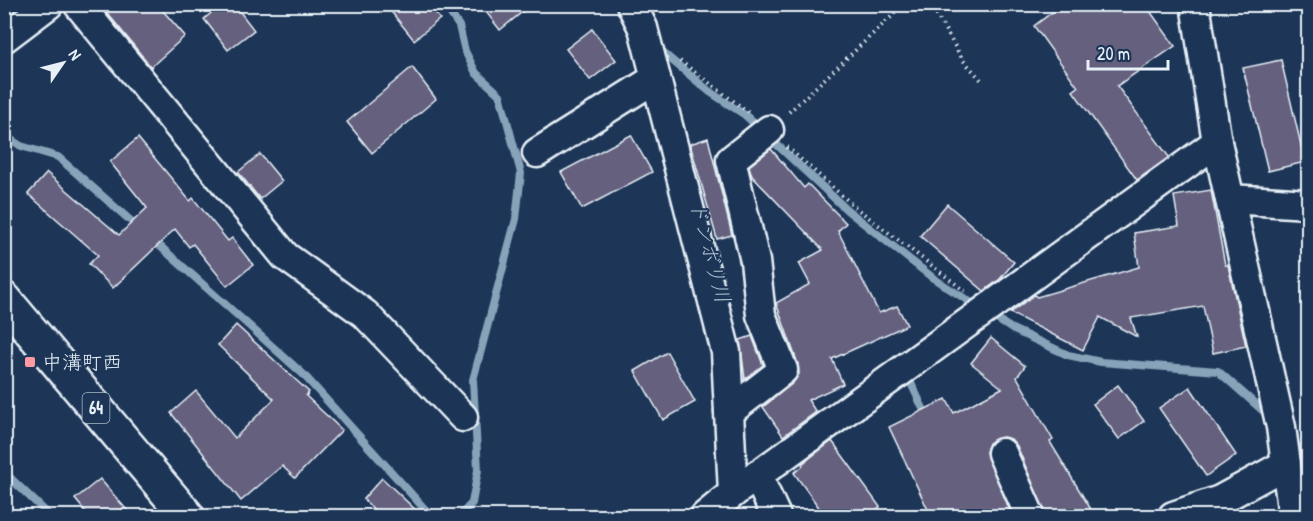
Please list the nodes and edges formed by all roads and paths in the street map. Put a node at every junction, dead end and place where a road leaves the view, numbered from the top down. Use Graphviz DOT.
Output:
graph roads {
  1 [pos="49,4"];
  2 [pos="78,4"];
  3 [pos="631,4"];
  4 [pos="905,4"];
  5 [pos="930,4"];
  6 [pos="1195,4"];
  7 [pos="4,38"];
  8 [pos="679,60"];
  9 [pos="656,78"];
  10 [pos="983,82"];
  11 [pos="769,130"];
  12 [pos="1218,142"];
  13 [pos="537,153"];
  14 [pos="1230,199"];
  15 [pos="1308,204"];
  16 [pos="4,299"];
  17 [pos="989,307"];
  18 [pos="729,412"];
  19 [pos="463,417"];
  20 [pos="1002,453"];
  21 [pos="1286,464"];
  22 [pos="757,475"];
  23 [pos="732,493"];
  24 [pos="187,516"];
  25 [pos="705,516"];
  26 [pos="776,516"];
  27 [pos="1030,516"];
  28 [pos="1173,516"];
  29 [pos="1293,516"];
  1 -- 7 [label="street"];
  2 -- 19 [label="street"];
  3 -- 9 [label="street"];
  4 -- 11 [label="path"];
  5 -- 10 [label="path"];
  6 -- 12 [label="street"];
  8 -- 11 [label="path"];
  9 -- 13 [label="street"];
  9 -- 18 [label="street"];
  11 -- 17 [label="path"];
  11 -- 18 [label="street"];
  12 -- 14 [label="street"];
  12 -- 17 [label="street"];
  14 -- 15 [label="street"];
  14 -- 21 [label="street"];
  16 -- 24 [label="main road, 64"];
  17 -- 22 [label="street"];
  18 -- 23 [label="street"];
  20 -- 27 [label="street"];
  21 -- 28 [label="street"];
  21 -- 29 [label="street"];
  22 -- 23 [label="street"];
  22 -- 26 [label="street"];
  23 -- 25 [label="street"];
}
